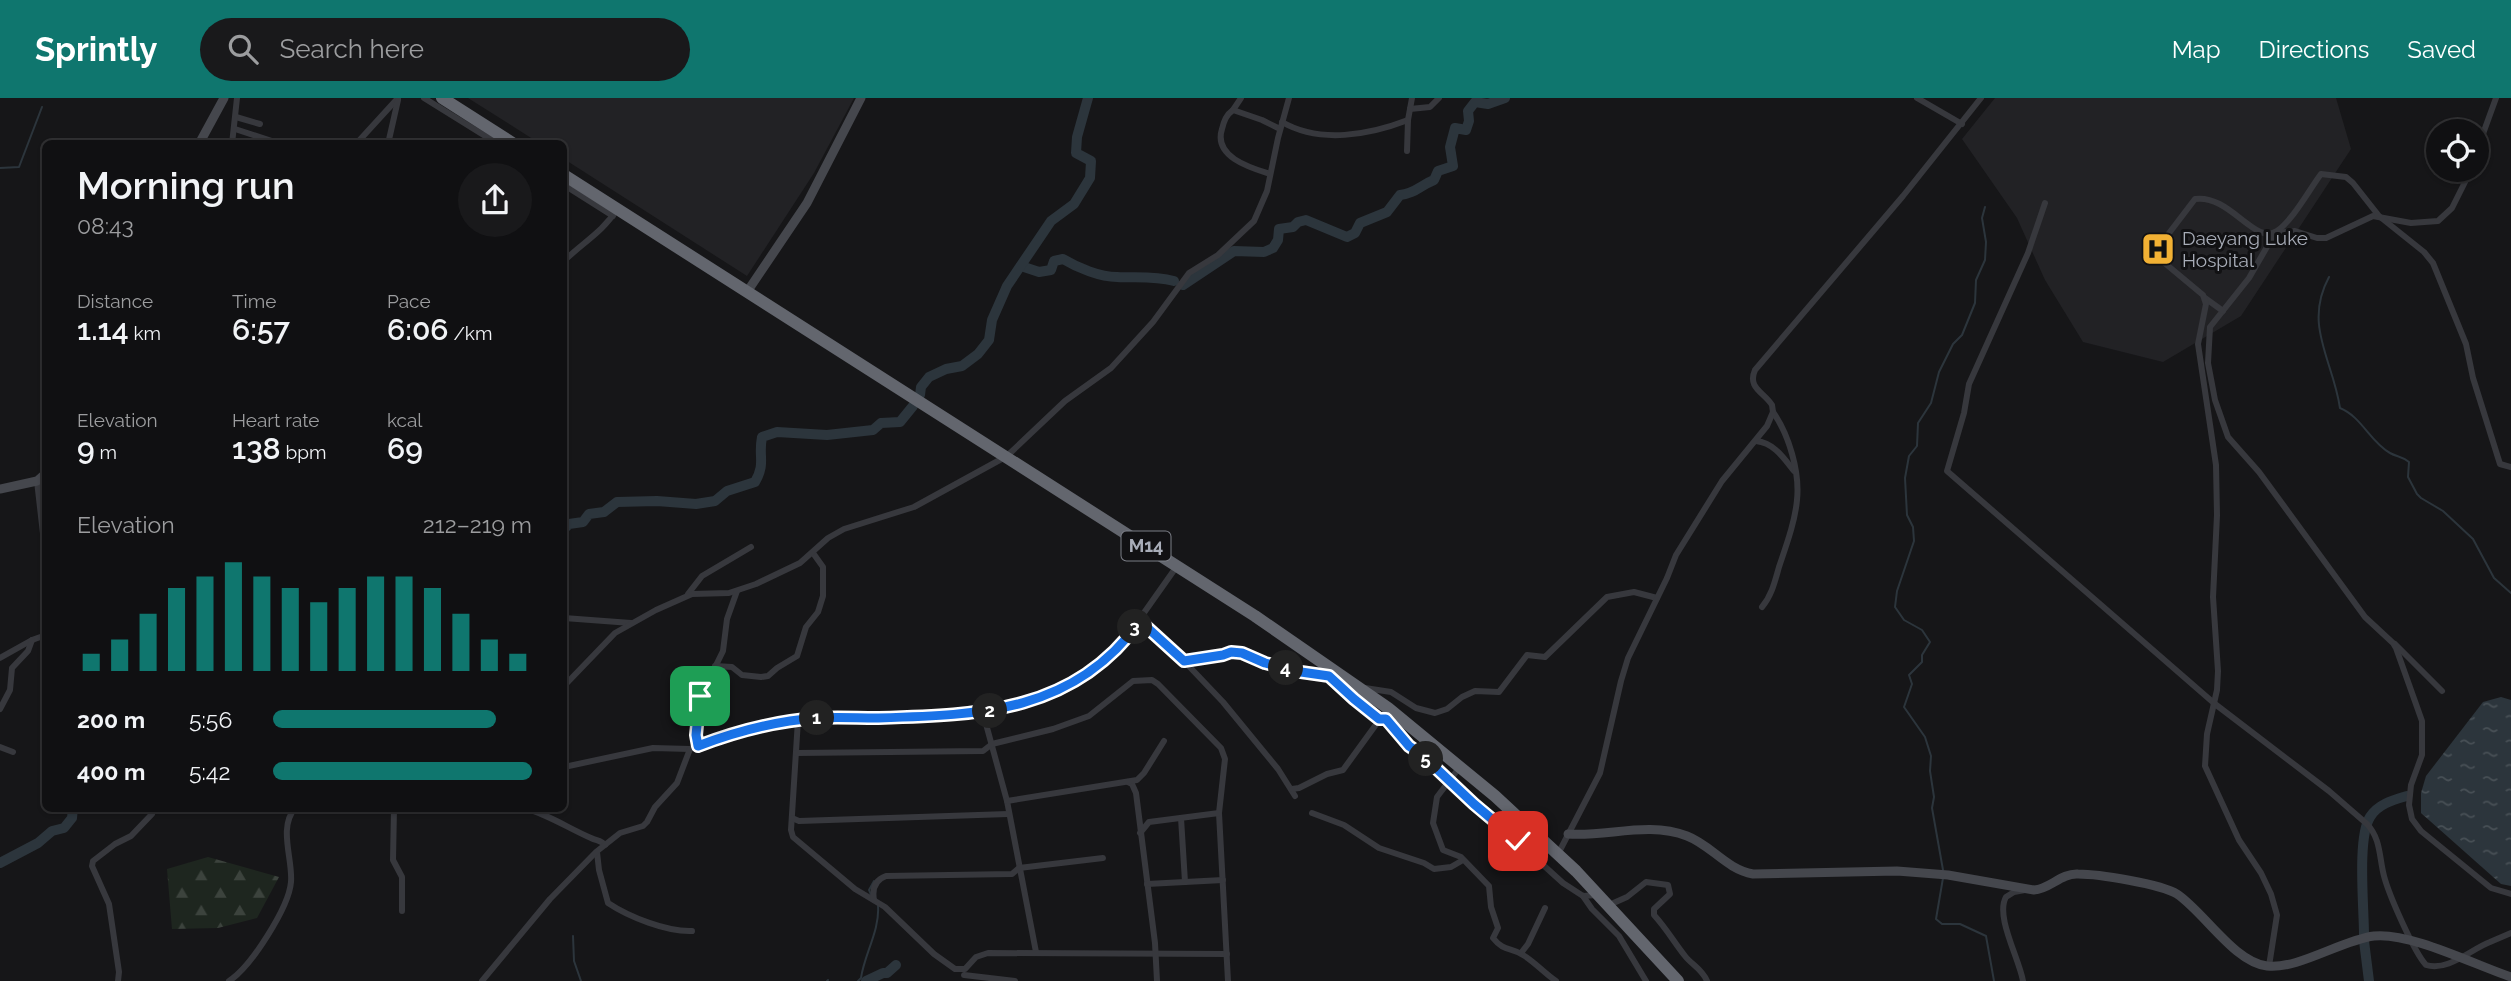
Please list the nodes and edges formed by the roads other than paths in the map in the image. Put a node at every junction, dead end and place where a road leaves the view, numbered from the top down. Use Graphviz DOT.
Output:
graph roads {
  1 [pos="224,98"];
  2 [pos="237,98"];
  3 [pos="398,98"];
  4 [pos="424,98"];
  5 [pos="442,98"];
  6 [pos="861,98"];
  7 [pos="1241,98"];
  8 [pos="1289,98"];
  9 [pos="1412,98"];
  10 [pos="1439,98"];
  11 [pos="1917,98"];
  12 [pos="1981,98"];
  13 [pos="2496,98"];
  14 [pos="1410,109"];
  15 [pos="1233,110"];
  16 [pos="236,117"];
  17 [pos="2488,119"];
  18 [pos="1408,120"];
  19 [pos="260,124"];
  20 [pos="1962,124"];
  21 [pos="1281,125"];
  22 [pos="235,129"];
  23 [pos="201,140"];
  24 [pos="233,140"];
  25 [pos="269,140"];
  26 [pos="361,140"];
  27 [pos="389,140"];
  28 [pos="492,140"];
  29 [pos="508,140"];
  30 [pos="1407,151"];
  31 [pos="1270,174"];
  32 [pos="567,177"];
  33 [pos="2465,182"];
  34 [pos="567,187"];
  35 [pos="2045,203"];
  36 [pos="615,213"];
  37 [pos="2379,216"];
  38 [pos="2275,233"];
  39 [pos="567,258"];
  40 [pos="747,292"];
  41 [pos="2203,295"];
  42 [pos="2223,311"];
  43 [pos="2206,312"];
  44 [pos="2210,327"];
  45 [pos="1773,412"];
  46 [pos="2209,414"];
  47 [pos="2228,436"];
  48 [pos="1756,441"];
  49 [pos="1007,456"];
  50 [pos="2511,467"];
  51 [pos="1794,471"];
  52 [pos="42,477"];
  53 [pos="37,481"];
  54 [pos="0,489"];
  55 [pos="42,516"];
  56 [pos="751,547"];
  57 [pos="813,553"];
  58 [pos="1177,566"];
  59 [pos="737,591"];
  60 [pos="687,596"];
  61 [pos="1657,598"];
  62 [pos="1762,607"];
  63 [pos="567,618"];
  64 [pos="1140,621"];
  65 [pos="632,623"];
  66 [pos="42,636"];
  67 [pos="32,640"];
  68 [pos="2393,643"];
  69 [pos="0,658"];
  70 [pos="1184,661"];
  71 [pos="715,666"];
  72 [pos="1329,676"];
  73 [pos="567,683"];
  74 [pos="1354,684"];
  75 [pos="2442,691"];
  76 [pos="2215,704"];
  77 [pos="1388,708"];
  78 [pos="0,709"];
  79 [pos="984,713"];
  80 [pos="1379,719"];
  81 [pos="797,720"];
  82 [pos="1164,741"];
  83 [pos="992,744"];
  84 [pos="698,746"];
  85 [pos="0,747"];
  86 [pos="690,749"];
  87 [pos="13,752"];
  88 [pos="796,753"];
  89 [pos="567,766"];
  90 [pos="1460,766"];
  91 [pos="1143,775"];
  92 [pos="1447,780"];
  93 [pos="1128,782"];
  94 [pos="1136,793"];
  95 [pos="1007,801"];
  96 [pos="1138,810"];
  97 [pos="293,812"];
  98 [pos="394,812"];
  99 [pos="536,812"];
  100 [pos="1219,813"];
  101 [pos="1312,813"];
  102 [pos="152,814"];
  103 [pos="1008,814"];
  104 [pos="792,818"];
  105 [pos="1181,818"];
  106 [pos="1149,822"];
  107 [pos="1140,832"];
  108 [pos="1568,834"];
  109 [pos="605,845"];
  110 [pos="596,852"];
  111 [pos="1558,854"];
  112 [pos="1103,858"];
  113 [pos="1463,860"];
  114 [pos="1019,868"];
  115 [pos="1223,880"];
  116 [pos="1185,882"];
  117 [pos="1147,884"];
  118 [pos="2027,890"];
  119 [pos="1597,893"];
  120 [pos="2511,894"];
  121 [pos="1583,896"];
  122 [pos="874,900"];
  123 [pos="1609,905"];
  124 [pos="1545,908"];
  125 [pos="402,911"];
  126 [pos="692,931"];
  127 [pos="2511,933"];
  128 [pos="2410,940"];
  129 [pos="1036,952"];
  130 [pos="1156,953"];
  131 [pos="1521,953"];
  132 [pos="1227,954"];
  133 [pos="2459,958"];
  134 [pos="2269,966"];
  135 [pos="963,972"];
  136 [pos="2511,977"];
  137 [pos="118,981"];
  138 [pos="229,981"];
  139 [pos="482,981"];
  140 [pos="969,981"];
  141 [pos="1015,981"];
  142 [pos="1157,981"];
  143 [pos="1228,981"];
  144 [pos="1556,981"];
  145 [pos="1646,981"];
  146 [pos="1678,981"];
  147 [pos="1707,981"];
  148 [pos="2023,981"];
  1 -- 23 [label="street"];
  2 -- 16 [label="street"];
  3 -- 26 [label="street"];
  3 -- 27 [label="street"];
  4 -- 28 [label="street"];
  5 -- 29 [label="highway"];
  6 -- 40 [label="street"];
  7 -- 15 [label="street"];
  8 -- 21 [label="street"];
  9 -- 14 [label="street"];
  10 -- 14 [label="street"];
  11 -- 20 [label="street"];
  12 -- 20 [label="street"];
  13 -- 17 [label="street"];
  14 -- 18 [label="street"];
  15 -- 21 [label="street"];
  15 -- 31 [label="street"];
  16 -- 19 [label="street"];
  16 -- 22 [label="street"];
  18 -- 21 [label="street"];
  18 -- 30 [label="street"];
  20 -- 45 [label="street"];
  21 -- 31 [label="street"];
  22 -- 24 [label="street"];
  22 -- 25 [label="street"];
  31 -- 49 [label="street"];
  32 -- 36 [label="highway, M14"];
  33 -- 37 [label="street"];
  34 -- 36 [label="street"];
  35 -- 76 [label="street"];
  36 -- 39 [label="street"];
  36 -- 40 [label="highway, M14"];
  37 -- 38 [label="street"];
  37 -- 38 [label="street"];
  37 -- 50 [label="street"];
  38 -- 41 [label="street"];
  38 -- 42 [label="street"];
  40 -- 49 [label="highway, M14"];
  41 -- 42 [label="street"];
  41 -- 43 [label="street"];
  42 -- 44 [label="street"];
  43 -- 44 [label="street"];
  43 -- 46 [label="street"];
  44 -- 47 [label="street"];
  45 -- 48 [label="street"];
  45 -- 51 [label="street"];
  46 -- 47 [label="street"];
  46 -- 76 [label="street"];
  47 -- 68 [label="street"];
  48 -- 51 [label="street"];
  48 -- 61 [label="street"];
  49 -- 57 [label="street"];
  49 -- 58 [label="highway, M14"];
  51 -- 62 [label="street"];
  52 -- 53 [label="street"];
  53 -- 54 [label="street"];
  53 -- 55 [label="street"];
  56 -- 60 [label="street"];
  57 -- 59 [label="street"];
  57 -- 71 [label="street"];
  58 -- 64 [label="street"];
  58 -- 74 [label="highway, M14"];
  59 -- 60 [label="street"];
  59 -- 71 [label="street"];
  60 -- 65 [label="street"];
  61 -- 74 [label="street"];
  61 -- 108 [label="street"];
  63 -- 65 [label="street"];
  64 -- 70 [label="street"];
  64 -- 79 [label="street"];
  65 -- 73 [label="street"];
  66 -- 67 [label="street"];
  67 -- 69 [label="street"];
  67 -- 78 [label="street"];
  68 -- 75 [label="street"];
  68 -- 120 [label="street"];
  70 -- 72 [label="street"];
  70 -- 80 [label="street"];
  71 -- 84 [label="street"];
  72 -- 74 [label="street"];
  72 -- 80 [label="street"];
  74 -- 77 [label="highway, M14"];
  76 -- 128 [label="street"];
  76 -- 134 [label="street"];
  77 -- 80 [label="street"];
  77 -- 90 [label="highway, M14"];
  79 -- 81 [label="street"];
  79 -- 83 [label="street"];
  80 -- 92 [label="street"];
  81 -- 84 [label="street"];
  81 -- 88 [label="street"];
  82 -- 91 [label="street"];
  83 -- 88 [label="street"];
  83 -- 95 [label="street"];
  83 -- 100 [label="street"];
  84 -- 86 [label="street"];
  85 -- 87 [label="street"];
  86 -- 89 [label="street"];
  86 -- 109 [label="street"];
  88 -- 104 [label="street"];
  90 -- 92 [label="street"];
  90 -- 111 [label="highway, M14"];
  91 -- 93 [label="street"];
  91 -- 94 [label="street"];
  92 -- 113 [label="street"];
  92 -- 121 [label="street"];
  93 -- 94 [label="street"];
  93 -- 95 [label="street"];
  94 -- 96 [label="street"];
  95 -- 103 [label="street"];
  96 -- 106 [label="street"];
  96 -- 107 [label="street"];
  97 -- 138 [label="street"];
  98 -- 125 [label="street"];
  99 -- 109 [label="street"];
  100 -- 105 [label="street"];
  100 -- 115 [label="street"];
  101 -- 113 [label="street"];
  102 -- 137 [label="street"];
  103 -- 104 [label="street"];
  103 -- 114 [label="street"];
  104 -- 122 [label="street"];
  105 -- 106 [label="street"];
  105 -- 116 [label="street"];
  106 -- 107 [label="street"];
  107 -- 117 [label="street"];
  108 -- 111 [label="street"];
  108 -- 118 [label="street"];
  109 -- 110 [label="street"];
  110 -- 126 [label="street"];
  110 -- 139 [label="street"];
  111 -- 119 [label="highway, M14"];
  112 -- 114 [label="street"];
  113 -- 131 [label="street"];
  114 -- 122 [label="street"];
  114 -- 129 [label="street"];
  115 -- 116 [label="street"];
  115 -- 132 [label="street"];
  116 -- 117 [label="street"];
  117 -- 130 [label="street"];
  118 -- 134 [label="street"];
  118 -- 148 [label="street"];
  119 -- 121 [label="street"];
  119 -- 123 [label="highway, M14"];
  121 -- 145 [label="street"];
  122 -- 135 [label="street"];
  123 -- 146 [label="highway, M14"];
  123 -- 147 [label="street"];
  124 -- 131 [label="street"];
  127 -- 133 [label="street"];
  128 -- 133 [label="street"];
  128 -- 133 [label="street"];
  128 -- 134 [label="street"];
  129 -- 130 [label="street"];
  129 -- 135 [label="street"];
  130 -- 132 [label="street"];
  130 -- 142 [label="street"];
  131 -- 144 [label="street"];
  132 -- 143 [label="street"];
  133 -- 136 [label="street"];
  135 -- 140 [label="street"];
  135 -- 141 [label="street"];
}
